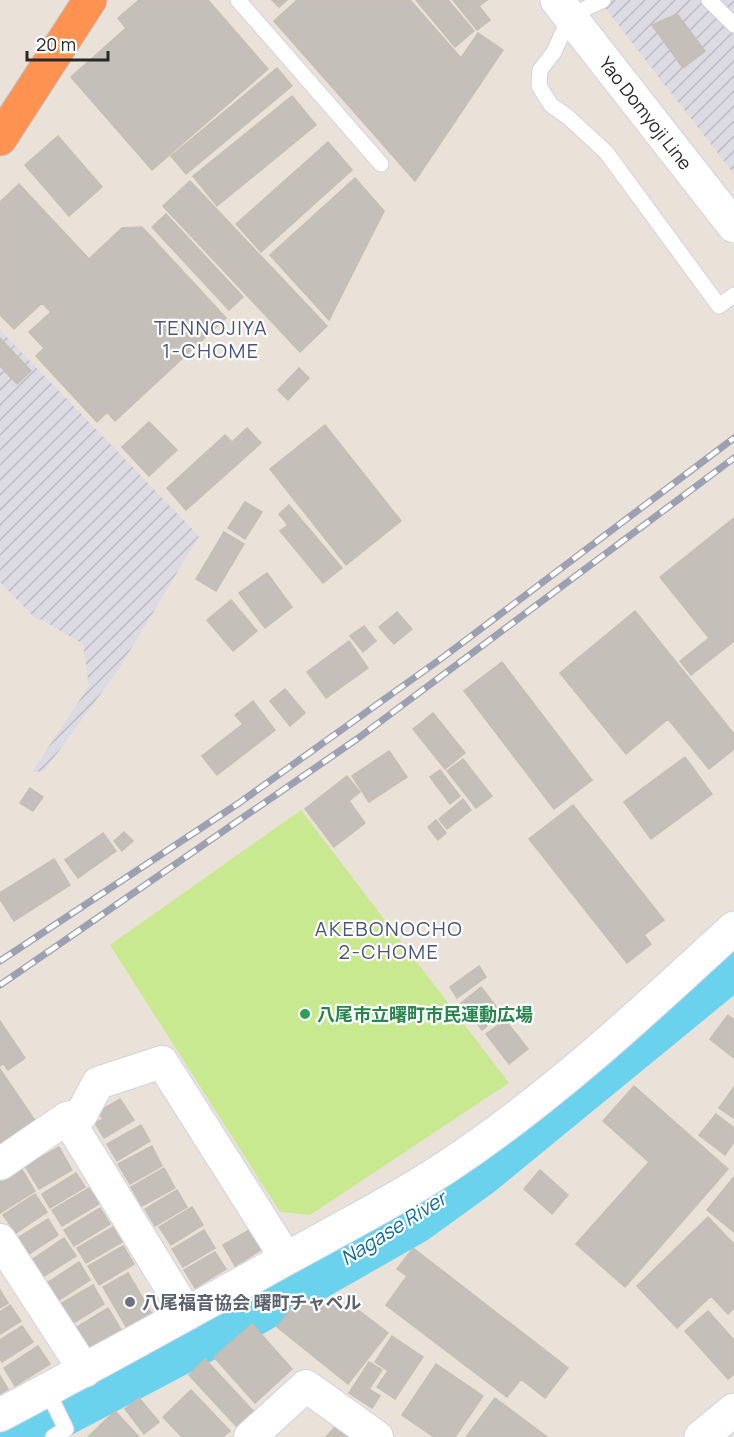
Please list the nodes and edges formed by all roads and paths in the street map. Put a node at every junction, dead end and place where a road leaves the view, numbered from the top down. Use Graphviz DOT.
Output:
graph roads {
  1 [pos="90,0"];
  2 [pos="238,0"];
  3 [pos="603,0"];
  4 [pos="709,0"];
  5 [pos="564,8"];
  6 [pos="734,25"];
  7 [pos="0,139"];
  8 [pos="381,164"];
  9 [pos="734,226"];
  10 [pos="734,296"];
  11 [pos="734,928"];
  12 [pos="67,1118"];
  13 [pos="0,1164"];
  14 [pos="0,1240"];
  15 [pos="286,1258"];
  16 [pos="187,1314"];
  17 [pos="85,1371"];
  18 [pos="51,1398"];
  19 [pos="734,1410"];
  20 [pos="0,1415"];
  21 [pos="53,1437"];
  22 [pos="250,1437"];
  23 [pos="377,1437"];
  24 [pos="701,1437"];
  1 -- 7 [label="highway"];
  2 -- 8 [label="lane"];
  3 -- 5 [label="lane"];
  4 -- 6 [label="lane"];
  5 -- 9 [label="street, Yao Domyoji Line"];
  5 -- 10 [label="lane"];
  11 -- 15 [label="street"];
  12 -- 13 [label="street"];
  12 -- 15 [label="street"];
  12 -- 16 [label="street"];
  14 -- 17 [label="street"];
  15 -- 16 [label="street"];
  16 -- 17 [label="street"];
  17 -- 18 [label="street"];
  18 -- 20 [label="street"];
  18 -- 21 [label="lane"];
  19 -- 24 [label="street"];
  22 -- 23 [label="street"];
}
